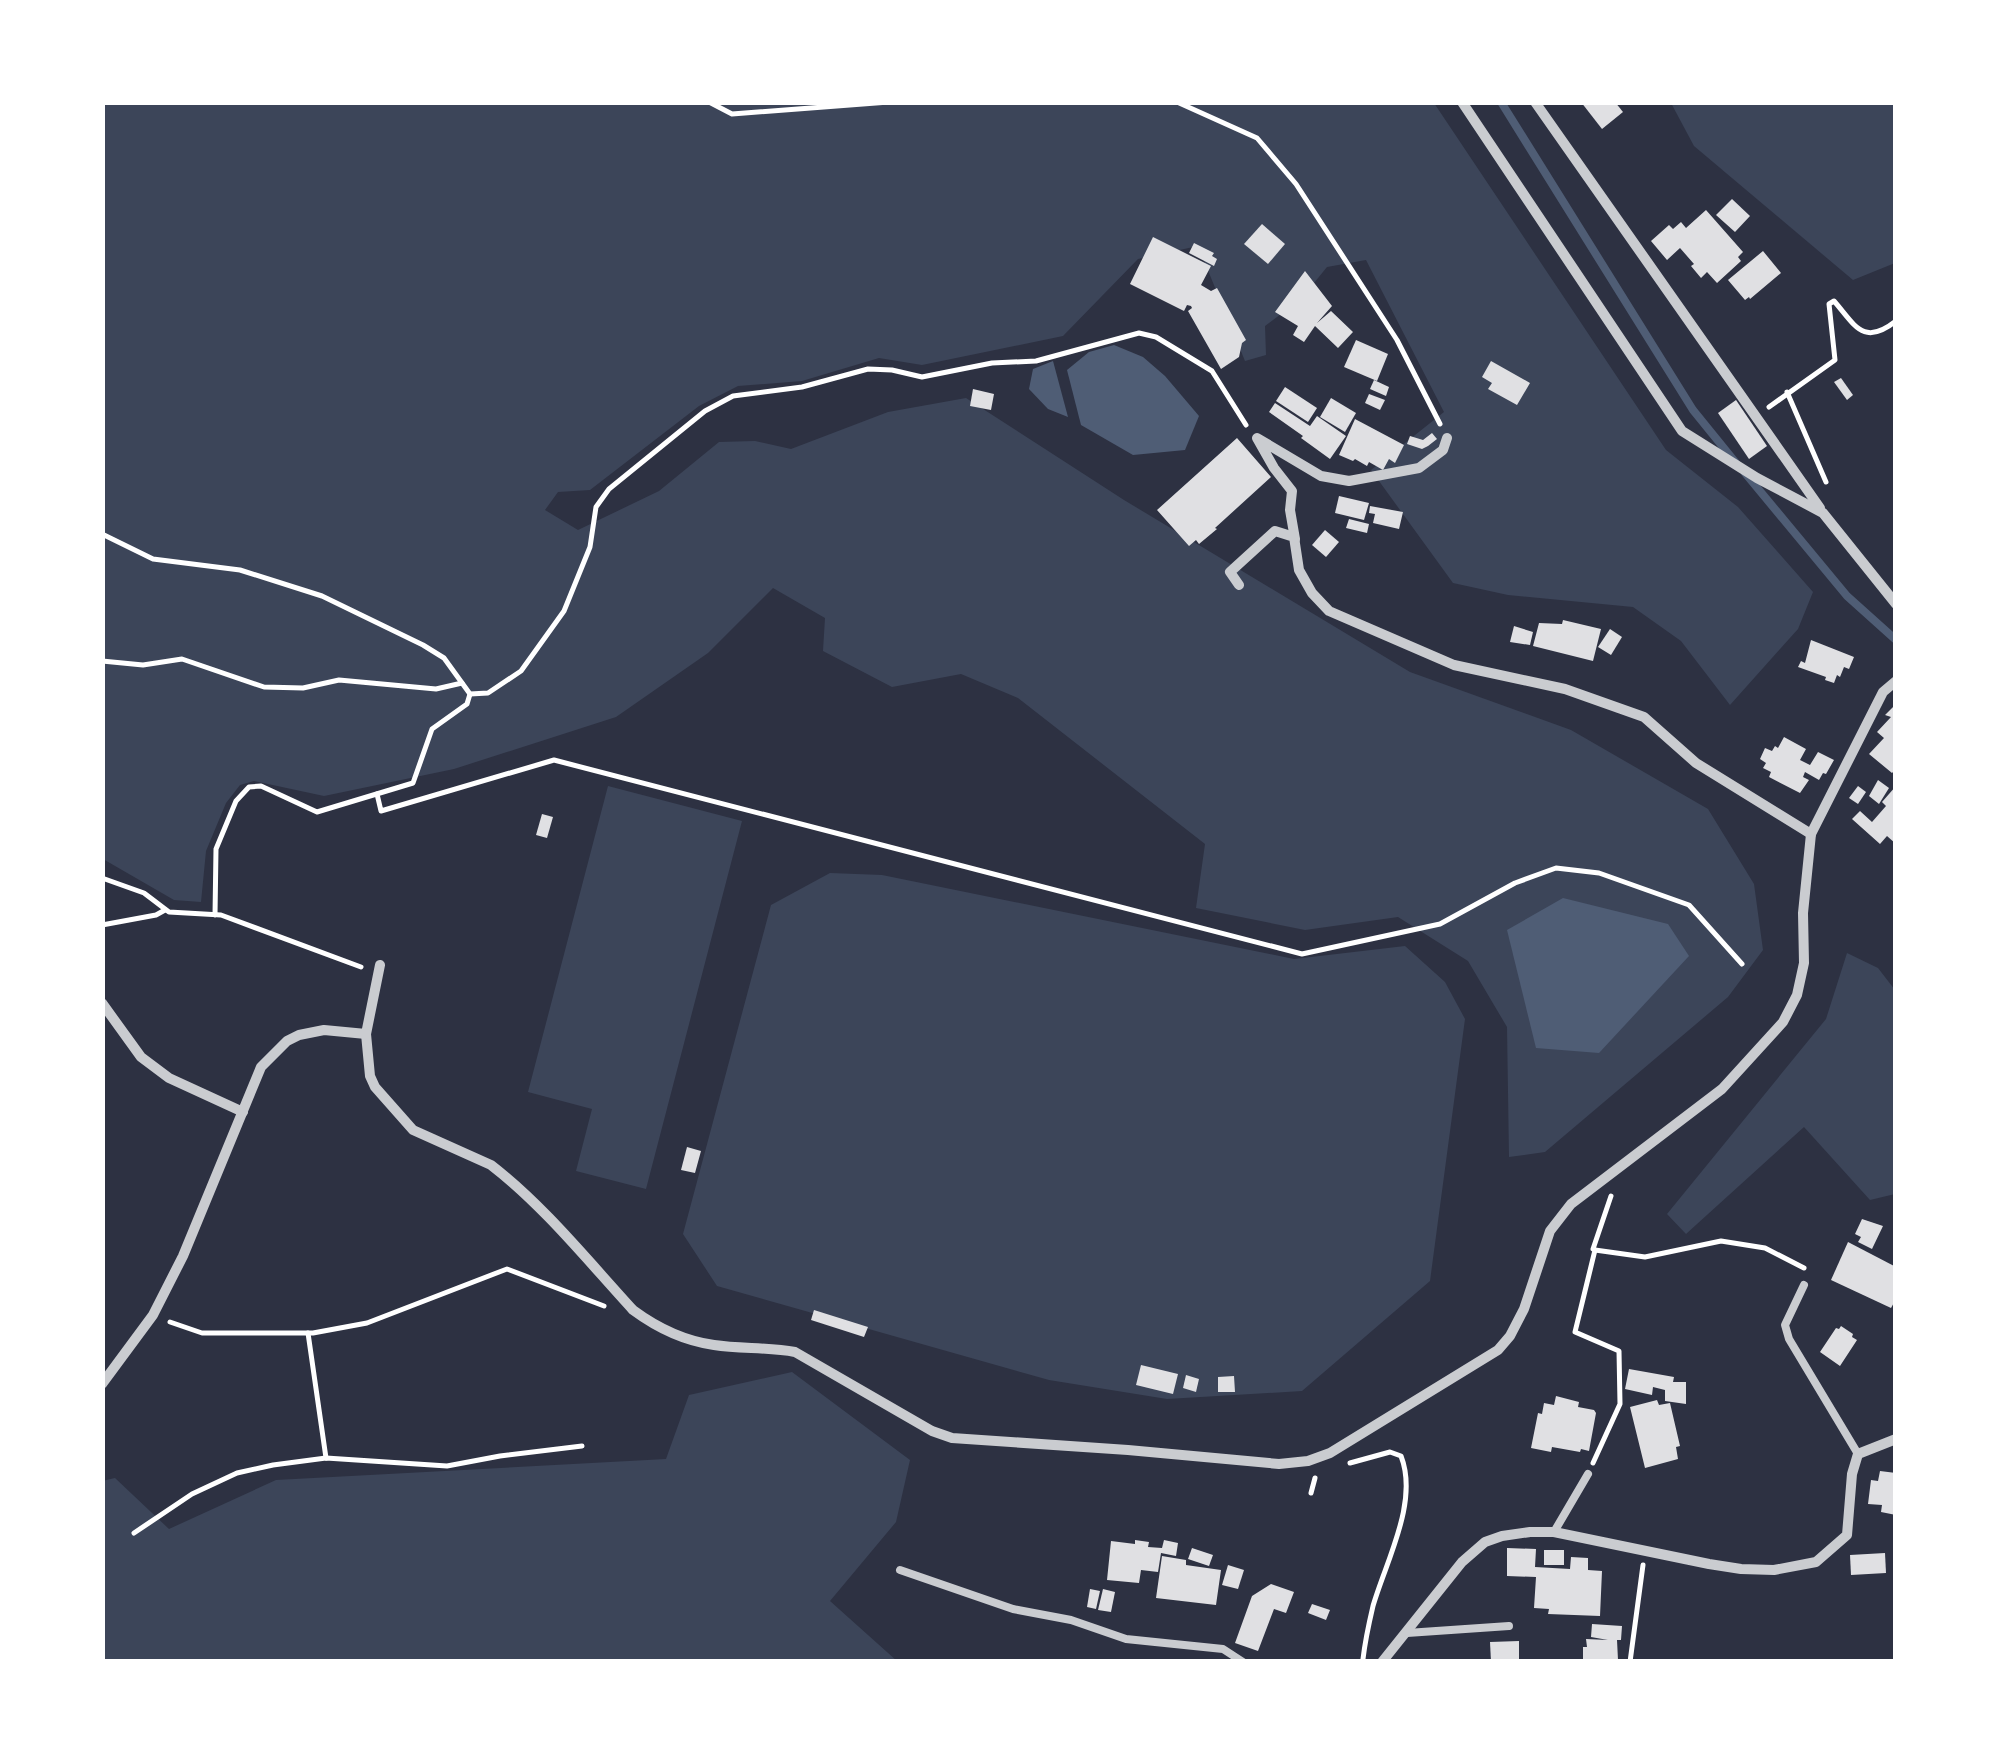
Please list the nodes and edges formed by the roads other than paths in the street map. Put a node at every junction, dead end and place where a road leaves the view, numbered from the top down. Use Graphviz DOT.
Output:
graph roads {
  1 [pos="1462,102"];
  2 [pos="1535,102"];
  3 [pos="1447,438"];
  4 [pos="1820,509"];
  5 [pos="1295,540"];
  6 [pos="1239,585"];
  7 [pos="1896,604"];
  8 [pos="1896,681"];
  9 [pos="1811,834"];
  10 [pos="379,969"];
  11 [pos="102,1003"];
  12 [pos="366,1034"];
  13 [pos="242,1112"];
  14 [pos="1804,1285"];
  15 [pos="102,1384"];
  16 [pos="1896,1439"];
  17 [pos="1858,1454"];
  18 [pos="1588,1474"];
  19 [pos="1554,1532"];
  20 [pos="900,1570"];
  21 [pos="1509,1626"];
  22 [pos="1407,1633"];
  23 [pos="1243,1662"];
  24 [pos="1382,1662"];
  1 -- 4 [label="street"];
  2 -- 4 [label="street"];
  3 -- 5 [label="street"];
  4 -- 7 [label="street"];
  5 -- 6 [label="street"];
  5 -- 9 [label="street"];
  8 -- 9 [label="street"];
  9 -- 12 [label="street"];
  10 -- 12 [label="street"];
  11 -- 13 [label="street"];
  12 -- 13 [label="street"];
  13 -- 15 [label="street"];
  14 -- 17 [label="lane"];
  16 -- 17 [label="street"];
  17 -- 19 [label="street"];
  18 -- 19 [label="lane"];
  19 -- 22 [label="street"];
  20 -- 23 [label="lane"];
  21 -- 22 [label="lane"];
  22 -- 24 [label="street"];
}
